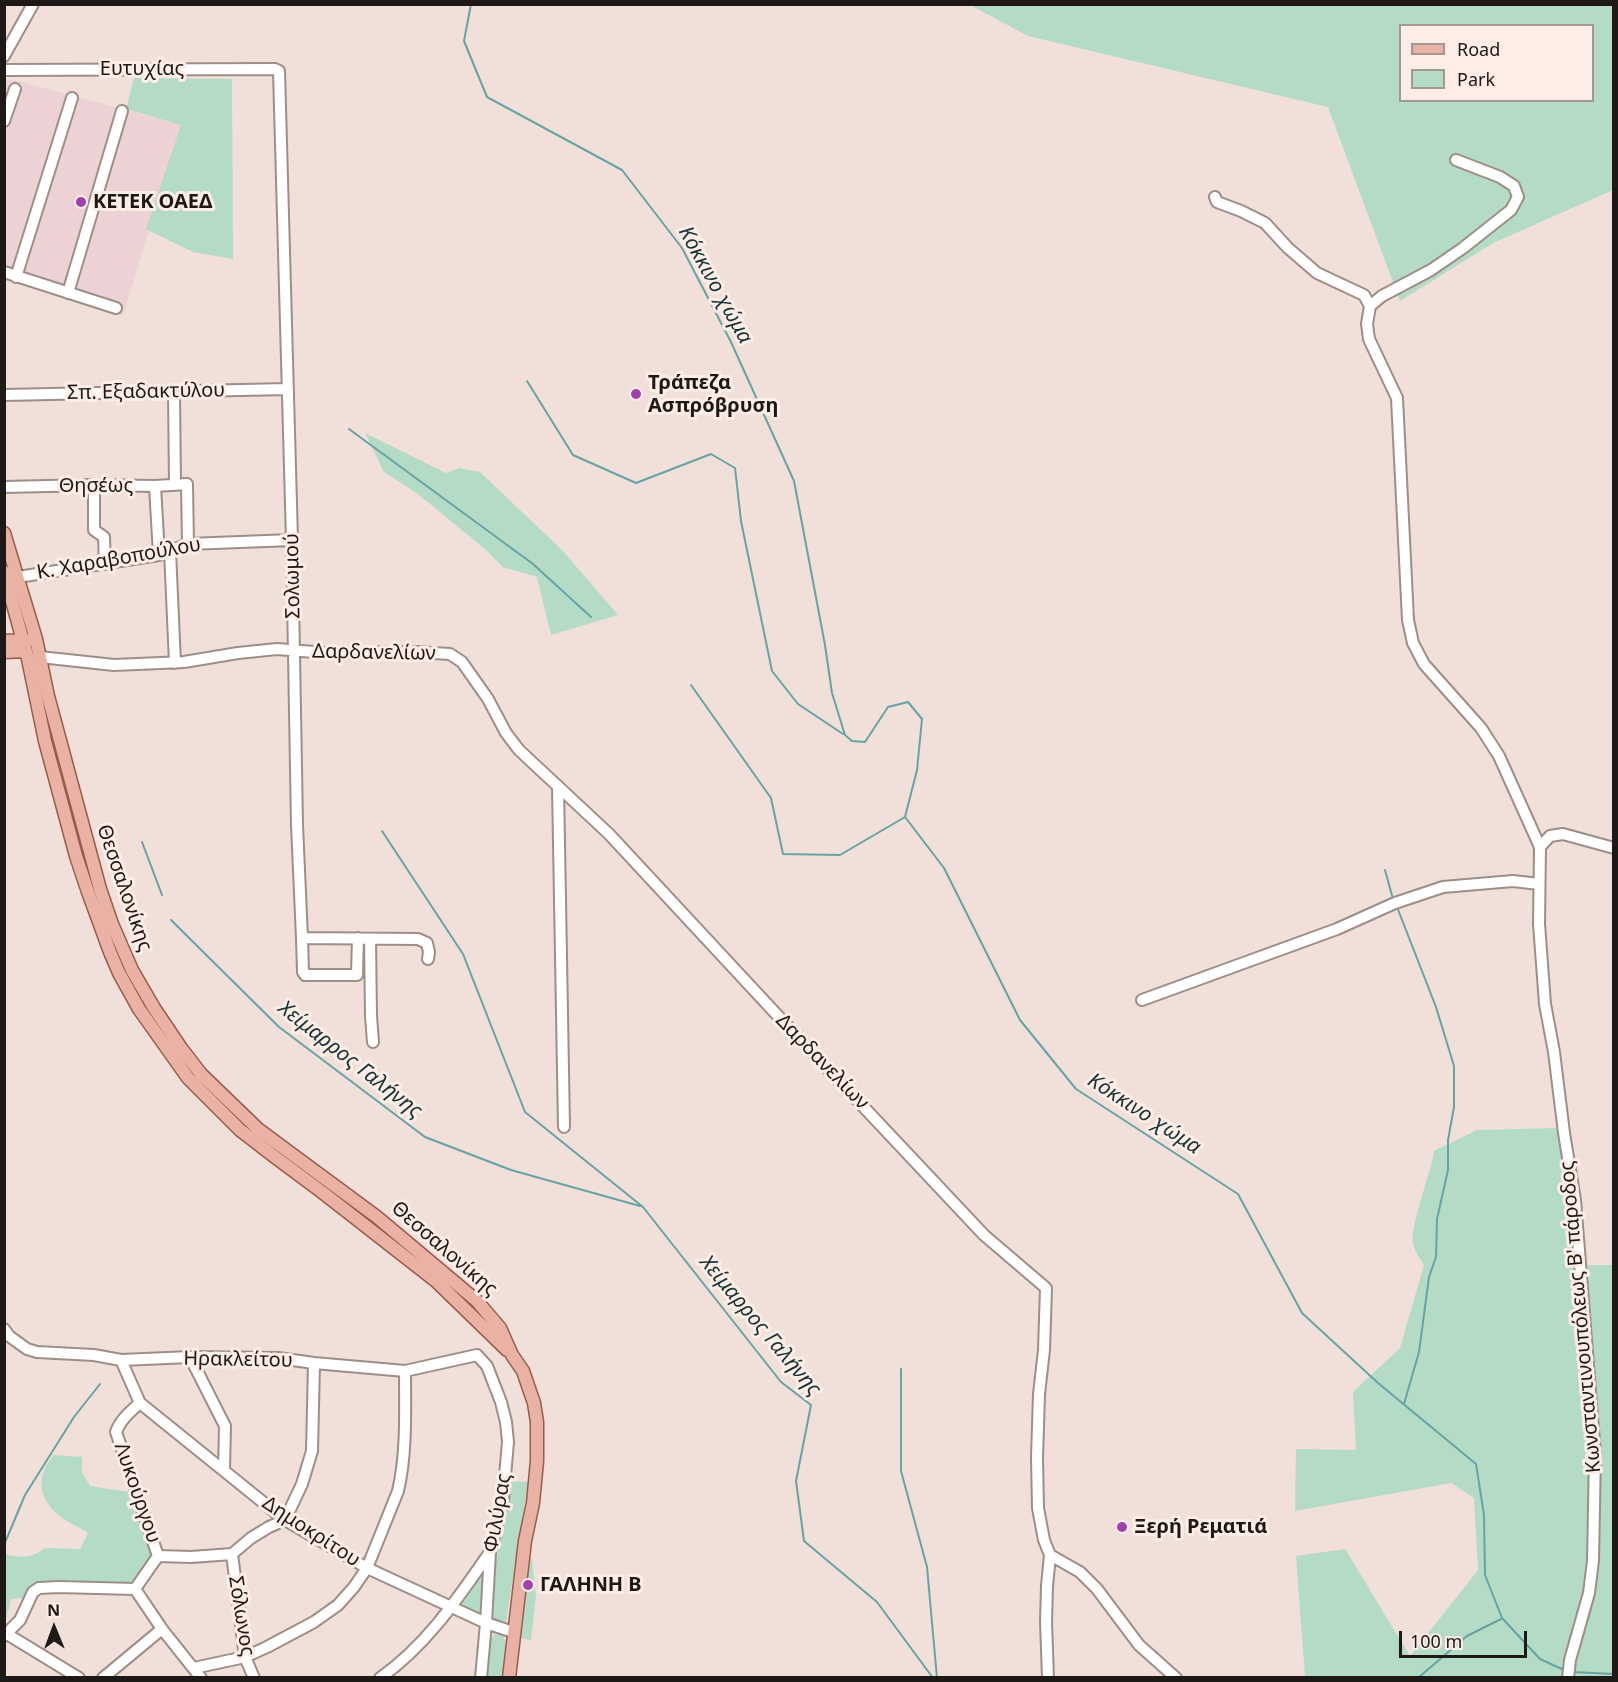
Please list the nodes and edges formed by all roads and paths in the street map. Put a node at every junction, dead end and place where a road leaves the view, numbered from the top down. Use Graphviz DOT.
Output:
graph roads {
  1 [pos="33,4"];
  2 [pos="4,56"];
  3 [pos="4,70"];
  4 [pos="279,71"];
  5 [pos="15,89"];
  6 [pos="72,98"];
  7 [pos="122,111"];
  8 [pos="4,121"];
  9 [pos="1456,160"];
  10 [pos="1215,197"];
  11 [pos="4,272"];
  12 [pos="16,277"];
  13 [pos="68,293"];
  14 [pos="1370,306"];
  15 [pos="116,308"];
  16 [pos="288,389"];
  17 [pos="174,392"];
  18 [pos="4,395"];
  19 [pos="92,484"];
  20 [pos="175,484"];
  21 [pos="155,486"];
  22 [pos="4,487"];
  23 [pos="4,533"];
  24 [pos="292,540"];
  25 [pos="188,544"];
  26 [pos="165,553"];
  27 [pos="105,564"];
  28 [pos="4,572"];
  29 [pos="18,577"];
  30 [pos="36,639"];
  31 [pos="4,641"];
  32 [pos="294,651"];
  33 [pos="4,652"];
  34 [pos="29,652"];
  35 [pos="175,663"];
  36 [pos="558,786"];
  37 [pos="1540,847"];
  38 [pos="1614,849"];
  39 [pos="1539,884"];
  40 [pos="302,938"];
  41 [pos="364,939"];
  42 [pos="428,959"];
  43 [pos="1142,1000"];
  44 [pos="373,1042"];
  45 [pos="564,1127"];
  46 [pos="4,1329"];
  47 [pos="477,1355"];
  48 [pos="190,1358"];
  49 [pos="122,1360"];
  50 [pos="314,1363"];
  51 [pos="405,1371"];
  52 [pos="140,1403"];
  53 [pos="224,1470"];
  54 [pos="285,1520"];
  55 [pos="490,1552"];
  56 [pos="232,1554"];
  57 [pos="1050,1555"];
  58 [pos="158,1556"];
  59 [pos="367,1568"];
  60 [pos="135,1589"];
  61 [pos="451,1608"];
  62 [pos="486,1623"];
  63 [pos="162,1629"];
  64 [pos="513,1632"];
  65 [pos="6,1635"];
  66 [pos="245,1657"];
  67 [pos="197,1673"];
  68 [pos="79,1677"];
  69 [pos="103,1677"];
  70 [pos="254,1677"];
  71 [pos="380,1677"];
  72 [pos="481,1677"];
  73 [pos="509,1677"];
  74 [pos="1048,1677"];
  75 [pos="1176,1677"];
  76 [pos="1568,1677"];
  1 -- 2 [label="street"];
  3 -- 4 [label="street, Ευτυχίας"];
  4 -- 16 [label="street, Σολωμού"];
  5 -- 8 [label="street"];
  6 -- 12 [label="street"];
  7 -- 13 [label="street"];
  9 -- 14 [label="street"];
  10 -- 14 [label="street"];
  11 -- 12 [label="street"];
  12 -- 13 [label="street"];
  13 -- 15 [label="street"];
  14 -- 37 [label="street"];
  16 -- 17 [label="street, Σπ. Εξαδακτύλου"];
  16 -- 24 [label="street, Σολωμού"];
  17 -- 18 [label="street, Σπ. Εξαδακτύλου"];
  17 -- 20 [label="street"];
  19 -- 21 [label="street, Θησέως"];
  19 -- 22 [label="street, Θησέως"];
  19 -- 27 [label="street"];
  20 -- 21 [label="street, Θησέως"];
  20 -- 25 [label="street, Θησέως"];
  21 -- 26 [label="street"];
  23 -- 29 [label="main road, Θεσσαλονίκης"];
  24 -- 25 [label="street, Κ. Χαραβοπούλου"];
  24 -- 32 [label="street, Σολωμού"];
  25 -- 26 [label="street, Κ. Χαραβοπούλου"];
  26 -- 27 [label="street, Κ. Χαραβοπούλου"];
  26 -- 35 [label="street"];
  27 -- 29 [label="street, Κ. Χαραβοπούλου"];
  28 -- 34 [label="main road, Θεσσαλονίκης"];
  29 -- 30 [label="main road, Θεσσαλονίκης"];
  30 -- 34 [label="main road"];
  30 -- 34 [label="main road, Θεσσαλονίκης"];
  31 -- 34 [label="main road"];
  32 -- 35 [label="street, Δαρδανελίων"];
  32 -- 36 [label="street, Δαρδανελίων"];
  32 -- 40 [label="street, Σολωμού"];
  33 -- 34 [label="main road"];
  34 -- 35 [label="street, Δαρδανελίων"];
  34 -- 64 [label="main road, Θεσσαλονίκης"];
  36 -- 45 [label="street"];
  36 -- 57 [label="street, Δαρδανελίων"];
  37 -- 38 [label="street"];
  37 -- 39 [label="street, Κωνσταντινουπόλεως Β' πάροδος"];
  39 -- 43 [label="street"];
  39 -- 76 [label="street, Κωνσταντινουπόλεως Β' πάροδος"];
  40 -- 41 [label="street"];
  40 -- 41 [label="street, Σολωμού"];
  41 -- 42 [label="street"];
  41 -- 44 [label="street"];
  46 -- 49 [label="street, Ηρακλείτου"];
  47 -- 51 [label="street, Ηρακλείτου"];
  47 -- 55 [label="street, Φιλύρας"];
  48 -- 49 [label="street, Ηρακλείτου"];
  48 -- 50 [label="street, Ηρακλείτου"];
  48 -- 53 [label="street"];
  49 -- 52 [label="street, Δημοκρίτου"];
  50 -- 51 [label="street, Ηρακλείτου"];
  50 -- 54 [label="street"];
  51 -- 59 [label="street"];
  52 -- 53 [label="street, Δημοκρίτου"];
  52 -- 58 [label="street, Λυκούργου"];
  53 -- 54 [label="street, Δημοκρίτου"];
  54 -- 56 [label="street"];
  54 -- 59 [label="street, Δημοκρίτου"];
  55 -- 61 [label="street"];
  55 -- 62 [label="street, Φιλύρας"];
  56 -- 58 [label="street"];
  56 -- 66 [label="street, Σόλωνος"];
  57 -- 74 [label="street, Δαρδανελίων"];
  57 -- 75 [label="street"];
  58 -- 60 [label="street"];
  59 -- 61 [label="street, Δημοκρίτου"];
  59 -- 66 [label="street"];
  60 -- 63 [label="street"];
  60 -- 65 [label="street"];
  61 -- 62 [label="street, Δημοκρίτου"];
  61 -- 71 [label="street"];
  62 -- 64 [label="street, Δημοκρίτου"];
  62 -- 72 [label="street, Φιλύρας"];
  63 -- 67 [label="street"];
  63 -- 69 [label="street"];
  64 -- 73 [label="main road, Θεσσαλονίκης"];
  65 -- 68 [label="street"];
  66 -- 67 [label="street"];
  66 -- 70 [label="street, Σόλωνος"];
}
